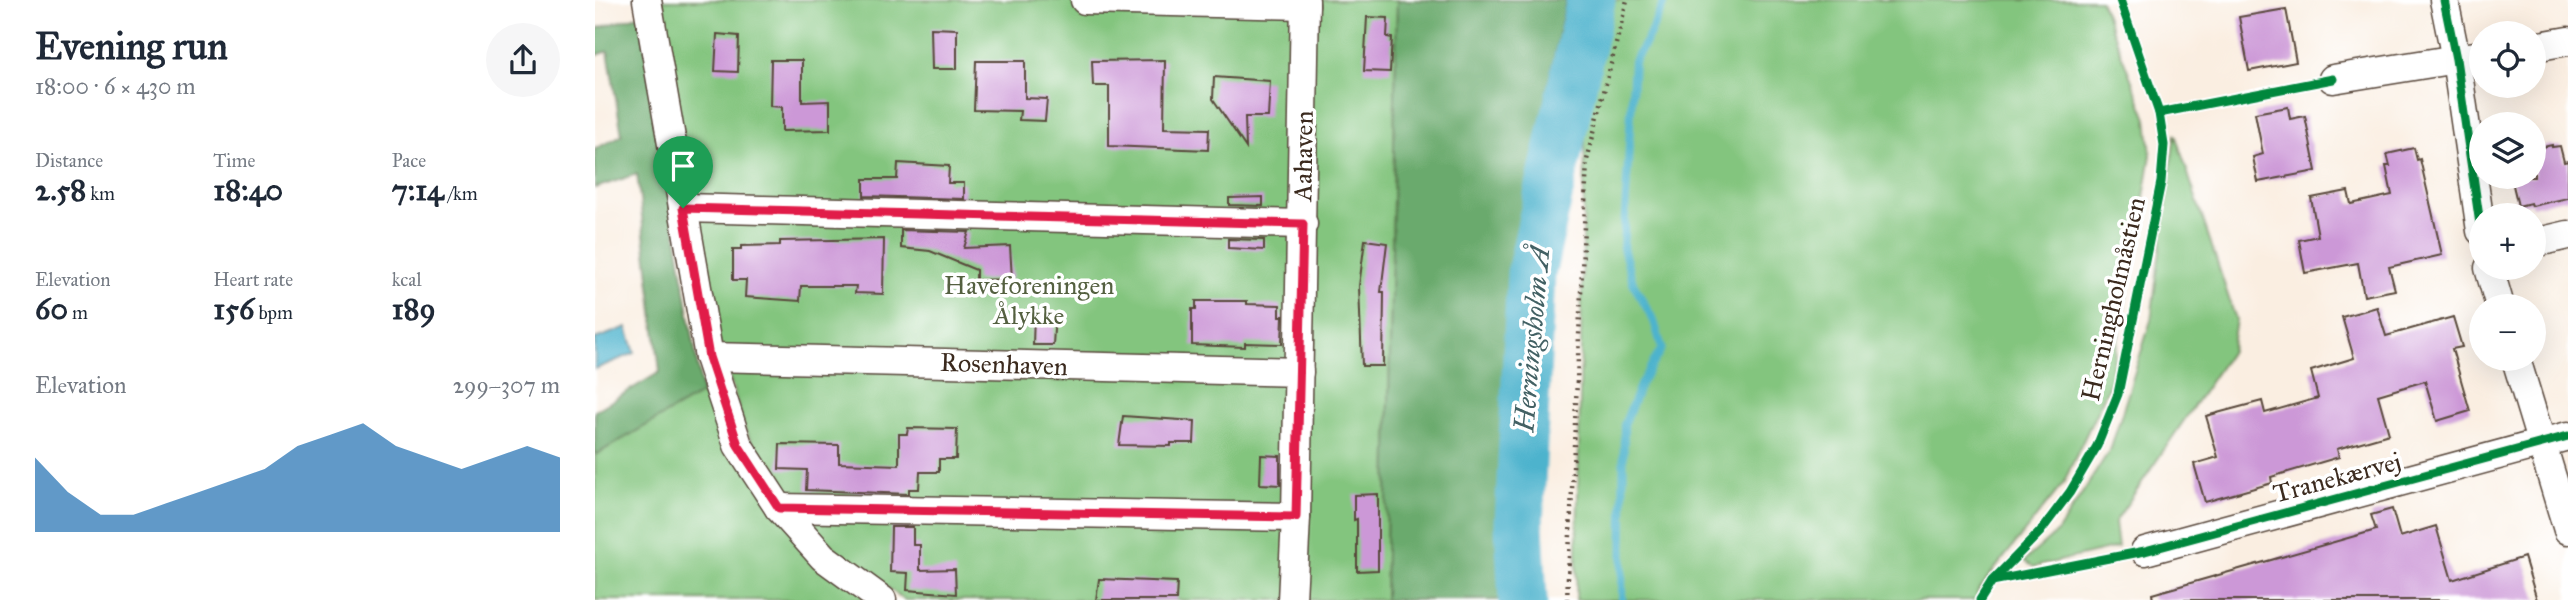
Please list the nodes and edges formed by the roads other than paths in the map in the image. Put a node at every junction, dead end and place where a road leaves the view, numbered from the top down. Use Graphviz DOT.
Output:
graph roads {
  1 [pos="647,0"];
  2 [pos="1085,0"];
  3 [pos="2444,0"];
  4 [pos="1305,3"];
  5 [pos="2568,41"];
  6 [pos="2546,45"];
  7 [pos="2469,57"];
  8 [pos="2333,79"];
  9 [pos="2472,98"];
  10 [pos="2479,203"];
  11 [pos="683,208"];
  12 [pos="1303,224"];
  13 [pos="2568,235"];
  14 [pos="2546,240"];
  15 [pos="709,357"];
  16 [pos="2519,371"];
  17 [pos="1299,372"];
  18 [pos="2568,436"];
  19 [pos="2540,443"];
  20 [pos="779,508"];
  21 [pos="1296,517"];
  22 [pos="2568,530"];
  23 [pos="2145,551"];
  24 [pos="883,600"];
  25 [pos="1292,600"];
  1 -- 11 [label="street"];
  2 -- 4 [label="street, Aahaven"];
  3 -- 7 [label="street"];
  4 -- 12 [label="street, Aahaven"];
  5 -- 6 [label="street"];
  7 -- 8 [label="street"];
  9 -- 10 [label="street"];
  11 -- 12 [label="street"];
  11 -- 15 [label="street"];
  12 -- 17 [label="street, Aahaven"];
  13 -- 14 [label="street"];
  15 -- 17 [label="street, Rosenhaven"];
  15 -- 20 [label="street"];
  16 -- 19 [label="street"];
  17 -- 21 [label="street, Aahaven"];
  18 -- 19 [label="street, Tranekærvej"];
  19 -- 22 [label="street"];
  19 -- 23 [label="street, Tranekærvej"];
  20 -- 21 [label="street"];
  20 -- 24 [label="street"];
  21 -- 25 [label="street, Aahaven"];
}
